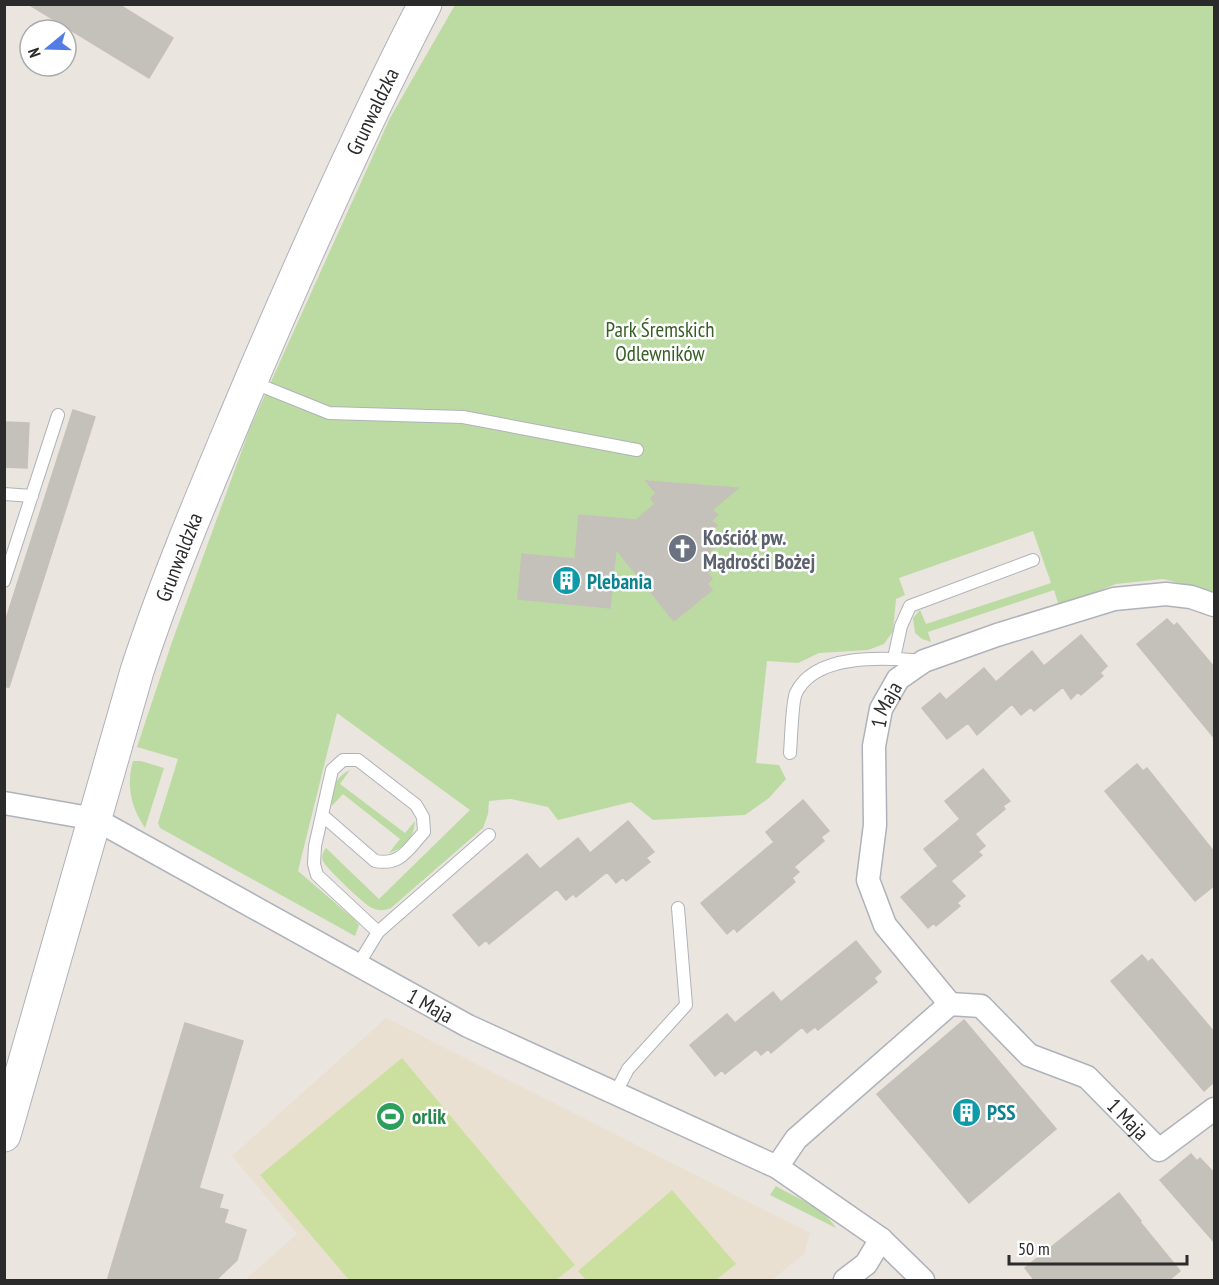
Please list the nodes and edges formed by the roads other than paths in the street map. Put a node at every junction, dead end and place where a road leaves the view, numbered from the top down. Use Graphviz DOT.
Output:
graph roads {
  1 [pos="425,4"];
  2 [pos="251,381"];
  3 [pos="58,415"];
  4 [pos="637,450"];
  5 [pos="4,494"];
  6 [pos="32,496"];
  7 [pos="1033,560"];
  8 [pos="4,581"];
  9 [pos="1215,605"];
  10 [pos="894,658"];
  11 [pos="924,661"];
  12 [pos="790,753"];
  13 [pos="4,803"];
  14 [pos="322,815"];
  15 [pos="95,819"];
  16 [pos="489,835"];
  17 [pos="678,908"];
  18 [pos="378,932"];
  19 [pos="358,965"];
  20 [pos="950,1004"];
  21 [pos="615,1094"];
  22 [pos="1215,1109"];
  23 [pos="4,1135"];
  24 [pos="777,1167"];
  25 [pos="880,1239"];
  26 [pos="846,1281"];
  27 [pos="922,1281"];
  1 -- 2 [label="main road, Grunwaldzka"];
  2 -- 4 [label="lane"];
  2 -- 15 [label="main road, Grunwaldzka"];
  3 -- 6 [label="lane"];
  5 -- 6 [label="lane"];
  6 -- 8 [label="lane"];
  7 -- 10 [label="lane"];
  9 -- 11 [label="street, 1 Maja"];
  10 -- 11 [label="lane"];
  10 -- 12 [label="lane"];
  11 -- 20 [label="street, 1 Maja"];
  13 -- 15 [label="street, 1 Maja"];
  14 -- 14 [label="lane"];
  14 -- 18 [label="lane"];
  15 -- 19 [label="street, 1 Maja"];
  15 -- 23 [label="main road, Grunwaldzka"];
  16 -- 18 [label="lane"];
  17 -- 21 [label="lane"];
  18 -- 19 [label="lane"];
  19 -- 21 [label="street, 1 Maja"];
  20 -- 22 [label="street, 1 Maja"];
  20 -- 24 [label="street"];
  21 -- 24 [label="street, 1 Maja"];
  24 -- 25 [label="street, 1 Maja"];
  25 -- 26 [label="street"];
  25 -- 27 [label="street, 1 Maja"];
}
